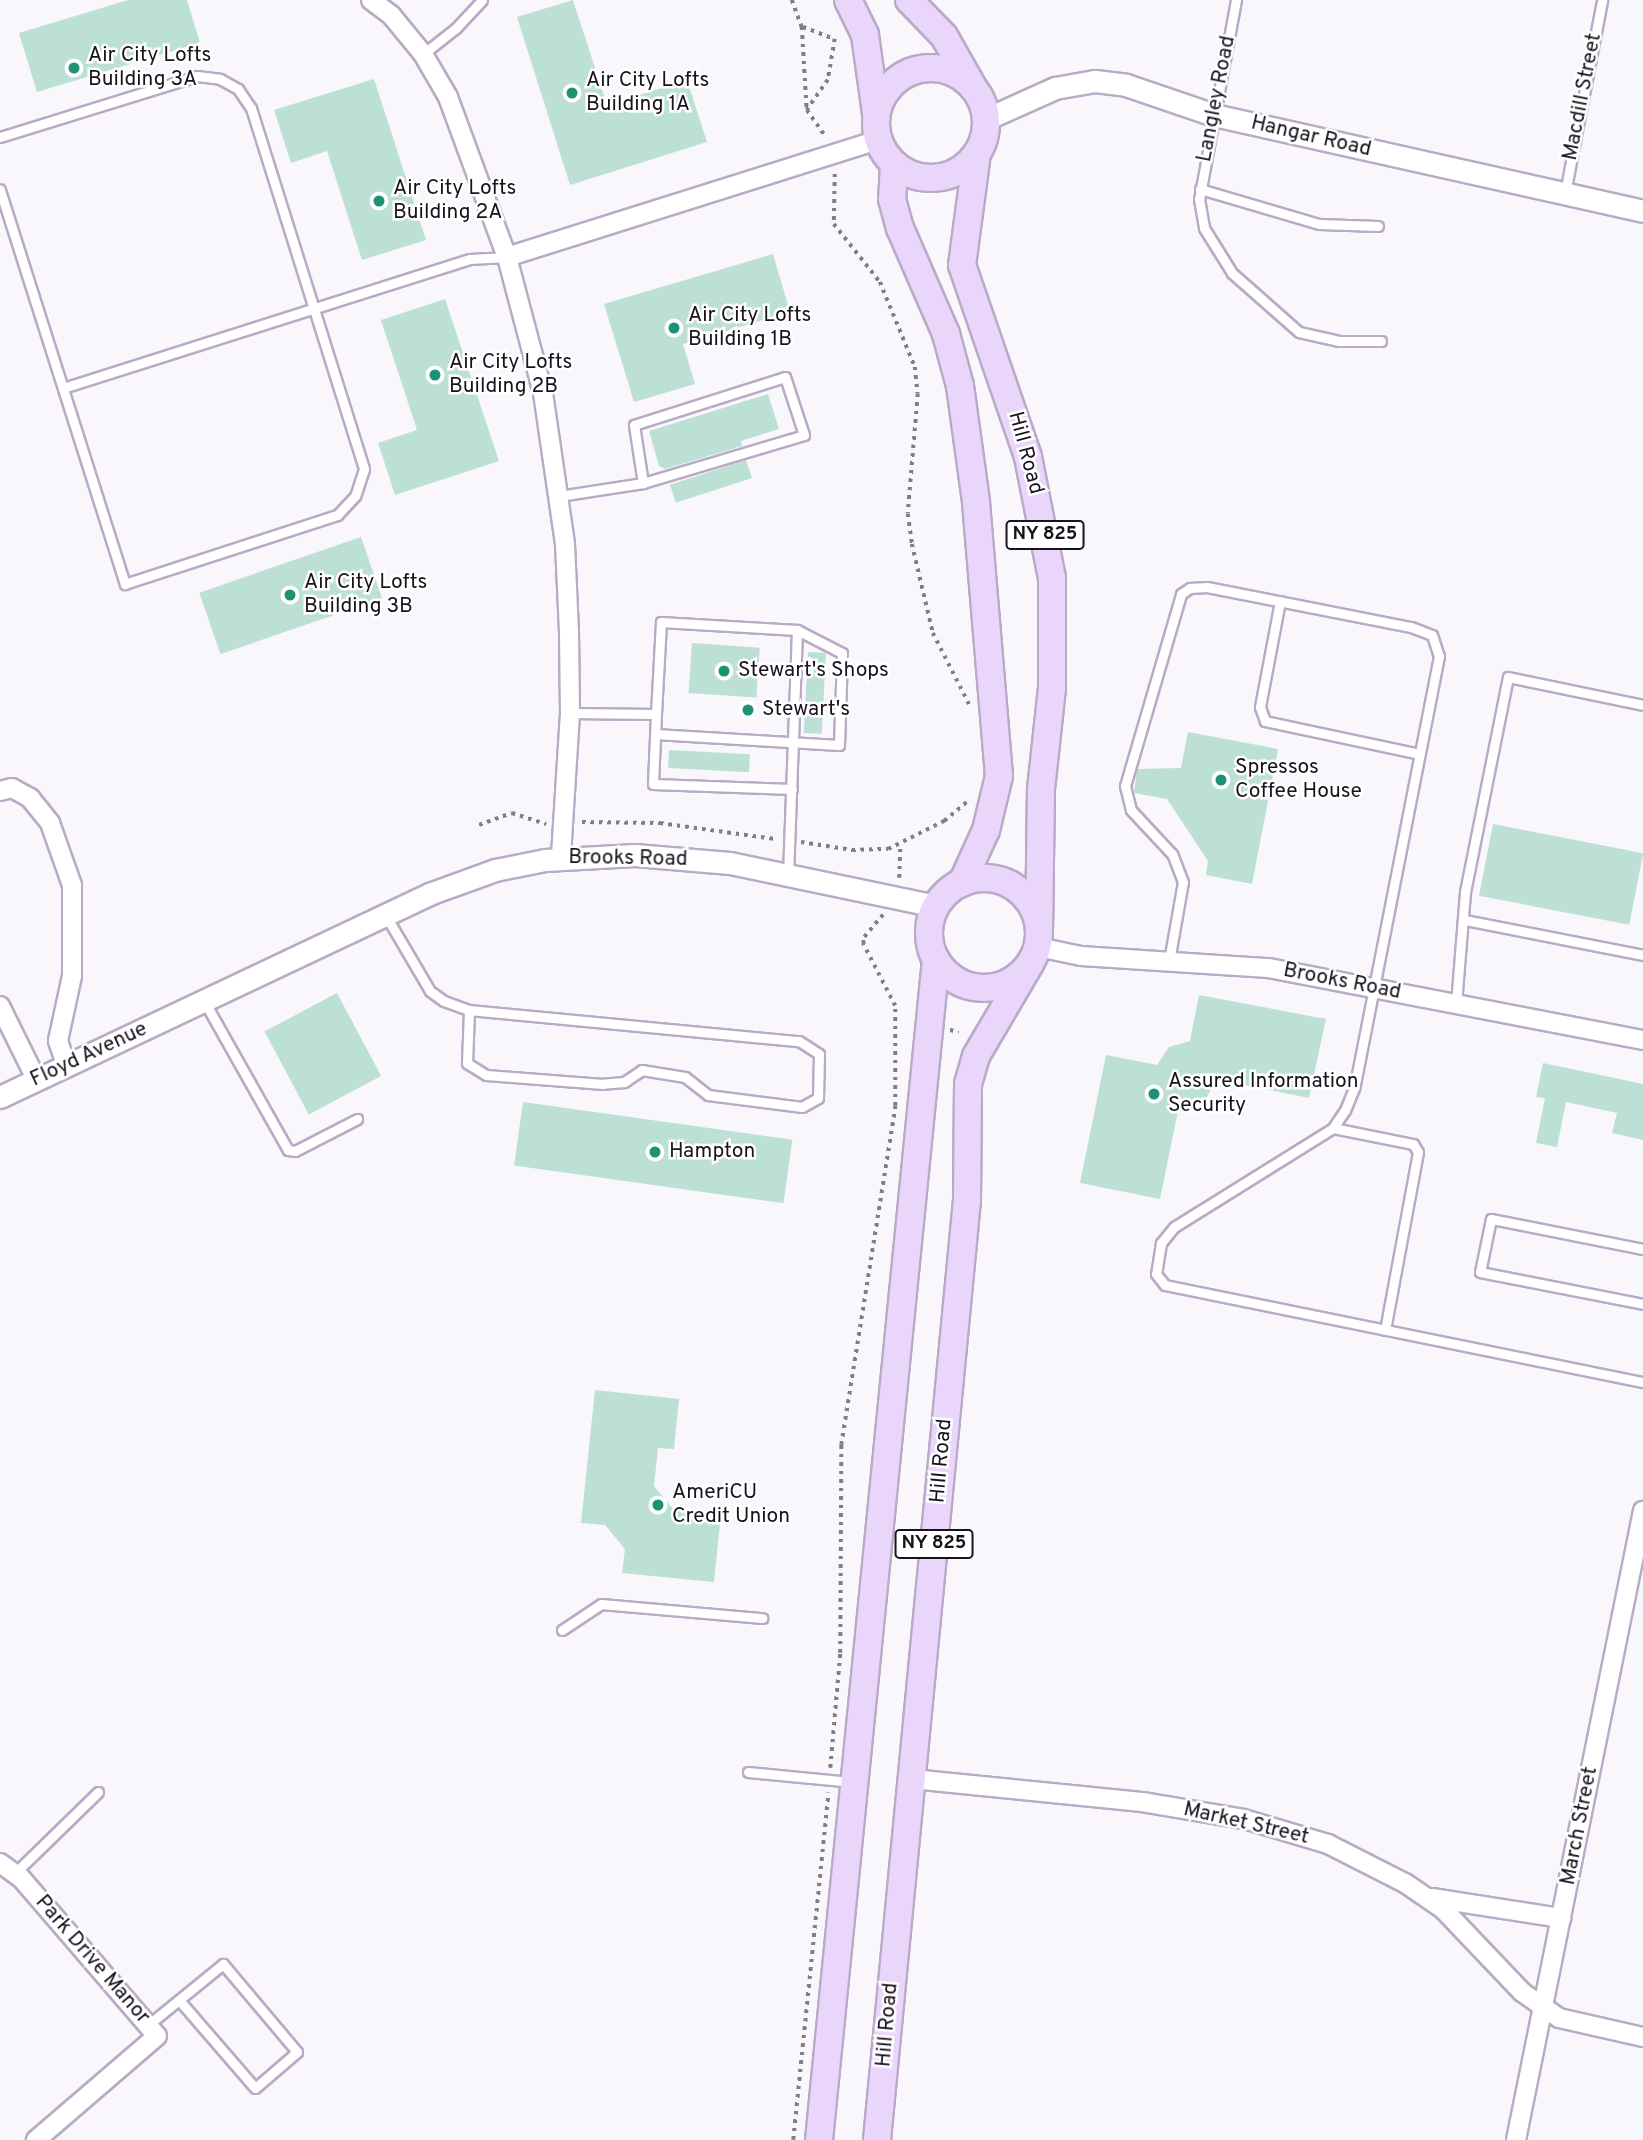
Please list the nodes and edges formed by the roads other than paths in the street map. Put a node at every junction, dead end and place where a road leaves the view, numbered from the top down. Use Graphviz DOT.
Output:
graph roads {
  1 [pos="371,0"];
  2 [pos="481,0"];
  3 [pos="848,0"];
  4 [pos="909,0"];
  5 [pos="1236,0"];
  6 [pos="1602,0"];
  7 [pos="423,54"];
  8 [pos="972,87"];
  9 [pos="876,113"];
  10 [pos="1214,115"];
  11 [pos="986,119"];
  12 [pos="0,137"];
  13 [pos="879,140"];
  14 [pos="977,153"];
  15 [pos="894,164"];
  16 [pos="0,189"];
  17 [pos="1200,194"];
  18 [pos="1564,194"];
  19 [pos="1643,211"];
  20 [pos="1378,226"];
  21 [pos="507,257"];
  22 [pos="314,308"];
  23 [pos="1381,341"];
  24 [pos="63,387"];
  25 [pos="643,483"];
  26 [pos="559,496"];
  27 [pos="1280,601"];
  28 [pos="797,630"];
  29 [pos="1643,705"];
  30 [pos="570,713"];
  31 [pos="656,714"];
  32 [pos="655,734"];
  33 [pos="793,742"];
  34 [pos="1420,754"];
  35 [pos="792,789"];
  36 [pos="0,790"];
  37 [pos="561,858"];
  38 [pos="788,873"];
  39 [pos="962,883"];
  40 [pos="936,906"];
  41 [pos="385,915"];
  42 [pos="1465,920"];
  43 [pos="1036,946"];
  44 [pos="1643,955"];
  45 [pos="936,960"];
  46 [pos="1169,961"];
  47 [pos="1374,988"];
  48 [pos="204,1001"];
  49 [pos="1456,1004"];
  50 [pos="0,1006"];
  51 [pos="469,1010"];
  52 [pos="179,1013"];
  53 [pos="1643,1041"];
  54 [pos="66,1064"];
  55 [pos="36,1079"];
  56 [pos="0,1097"];
  57 [pos="358,1119"];
  58 [pos="1334,1128"];
  59 [pos="1643,1249"];
  60 [pos="1643,1304"];
  61 [pos="1385,1330"];
  62 [pos="1643,1382"];
  63 [pos="1643,1511"];
  64 [pos="1638,1567"];
  65 [pos="762,1618"];
  66 [pos="562,1630"];
  67 [pos="748,1772"];
  68 [pos="912,1779"];
  69 [pos="841,1782"];
  70 [pos="98,1792"];
  71 [pos="8,1868"];
  72 [pos="1425,1897"];
  73 [pos="1561,1918"];
  74 [pos="179,2000"];
  75 [pos="1543,2008"];
  76 [pos="148,2025"];
  77 [pos="1643,2037"];
  78 [pos="36,2140"];
  79 [pos="819,2140"];
  80 [pos="877,2140"];
  81 [pos="1516,2140"];
  1 -- 7 [label="street"];
  2 -- 7 [label="lane"];
  3 -- 9 [label="main road"];
  4 -- 8 [label="main road"];
  5 -- 10 [label="lane, Langley Road"];
  6 -- 18 [label="lane, Macdill Street"];
  7 -- 21 [label="street"];
  8 -- 9 [label="main road"];
  8 -- 11 [label="main road"];
  9 -- 13 [label="main road"];
  10 -- 11 [label="street, Hangar Road"];
  10 -- 17 [label="lane, Langley Road"];
  10 -- 18 [label="street, Hangar Road"];
  11 -- 14 [label="main road, NY 825"];
  12 -- 22 [label="lane"];
  13 -- 15 [label="main road"];
  13 -- 21 [label="street"];
  14 -- 15 [label="main road"];
  14 -- 43 [label="main road, Hill Road / NY 825"];
  15 -- 39 [label="main road, NY 825"];
  16 -- 24 [label="lane"];
  17 -- 20 [label="lane"];
  17 -- 23 [label="lane"];
  18 -- 19 [label="street, Hangar Road"];
  21 -- 22 [label="lane"];
  21 -- 26 [label="street"];
  22 -- 24 [label="lane"];
  22 -- 24 [label="lane"];
  25 -- 25 [label="lane"];
  25 -- 26 [label="lane"];
  26 -- 30 [label="street"];
  27 -- 34 [label="lane"];
  27 -- 34 [label="lane"];
  27 -- 46 [label="lane"];
  28 -- 31 [label="lane"];
  28 -- 33 [label="lane"];
  28 -- 33 [label="lane"];
  29 -- 42 [label="lane"];
  30 -- 31 [label="lane"];
  30 -- 37 [label="street"];
  31 -- 32 [label="lane"];
  32 -- 33 [label="lane"];
  32 -- 35 [label="lane"];
  33 -- 35 [label="lane"];
  34 -- 47 [label="lane"];
  35 -- 38 [label="lane"];
  36 -- 54 [label="street"];
  37 -- 38 [label="street, Brooks Road"];
  37 -- 41 [label="street, Brooks Road"];
  38 -- 40 [label="street, Brooks Road"];
  39 -- 40 [label="main road, NY 825"];
  39 -- 43 [label="main road"];
  40 -- 45 [label="main road, NY 825"];
  41 -- 48 [label="street, Brooks Road"];
  41 -- 51 [label="lane"];
  42 -- 44 [label="lane"];
  42 -- 49 [label="lane"];
  43 -- 45 [label="main road"];
  43 -- 46 [label="street, Brooks Road"];
  43 -- 68 [label="main road, Hill Road / NY 825"];
  45 -- 69 [label="main road, NY 825"];
  46 -- 47 [label="street, Brooks Road"];
  47 -- 49 [label="street, Brooks Road"];
  47 -- 58 [label="lane"];
  48 -- 52 [label="street, Brooks Road"];
  48 -- 57 [label="lane"];
  49 -- 53 [label="street, Brooks Road"];
  50 -- 55 [label="street"];
  51 -- 51 [label="lane"];
  52 -- 54 [label="street, Floyd Avenue"];
  54 -- 55 [label="street, Floyd Avenue"];
  55 -- 56 [label="street, Floyd Avenue"];
  58 -- 61 [label="lane"];
  58 -- 61 [label="lane"];
  59 -- 60 [label="lane"];
  61 -- 62 [label="lane"];
  63 -- 64 [label="street, March Street"];
  64 -- 73 [label="street, March Street"];
  65 -- 66 [label="lane"];
  67 -- 69 [label="lane"];
  68 -- 72 [label="street, Market Street"];
  68 -- 80 [label="main road, Hill Road / NY 825"];
  69 -- 79 [label="main road, NY 825"];
  70 -- 71 [label="lane"];
  71 -- 76 [label="street, Park Drive Manor"];
  72 -- 73 [label="street"];
  72 -- 75 [label="street, Market Street"];
  73 -- 75 [label="street, March Street"];
  74 -- 74 [label="lane"];
  74 -- 76 [label="lane"];
  75 -- 77 [label="street, Market Street"];
  75 -- 81 [label="street, March Street"];
  76 -- 78 [label="street, Park Drive Manor"];
}
